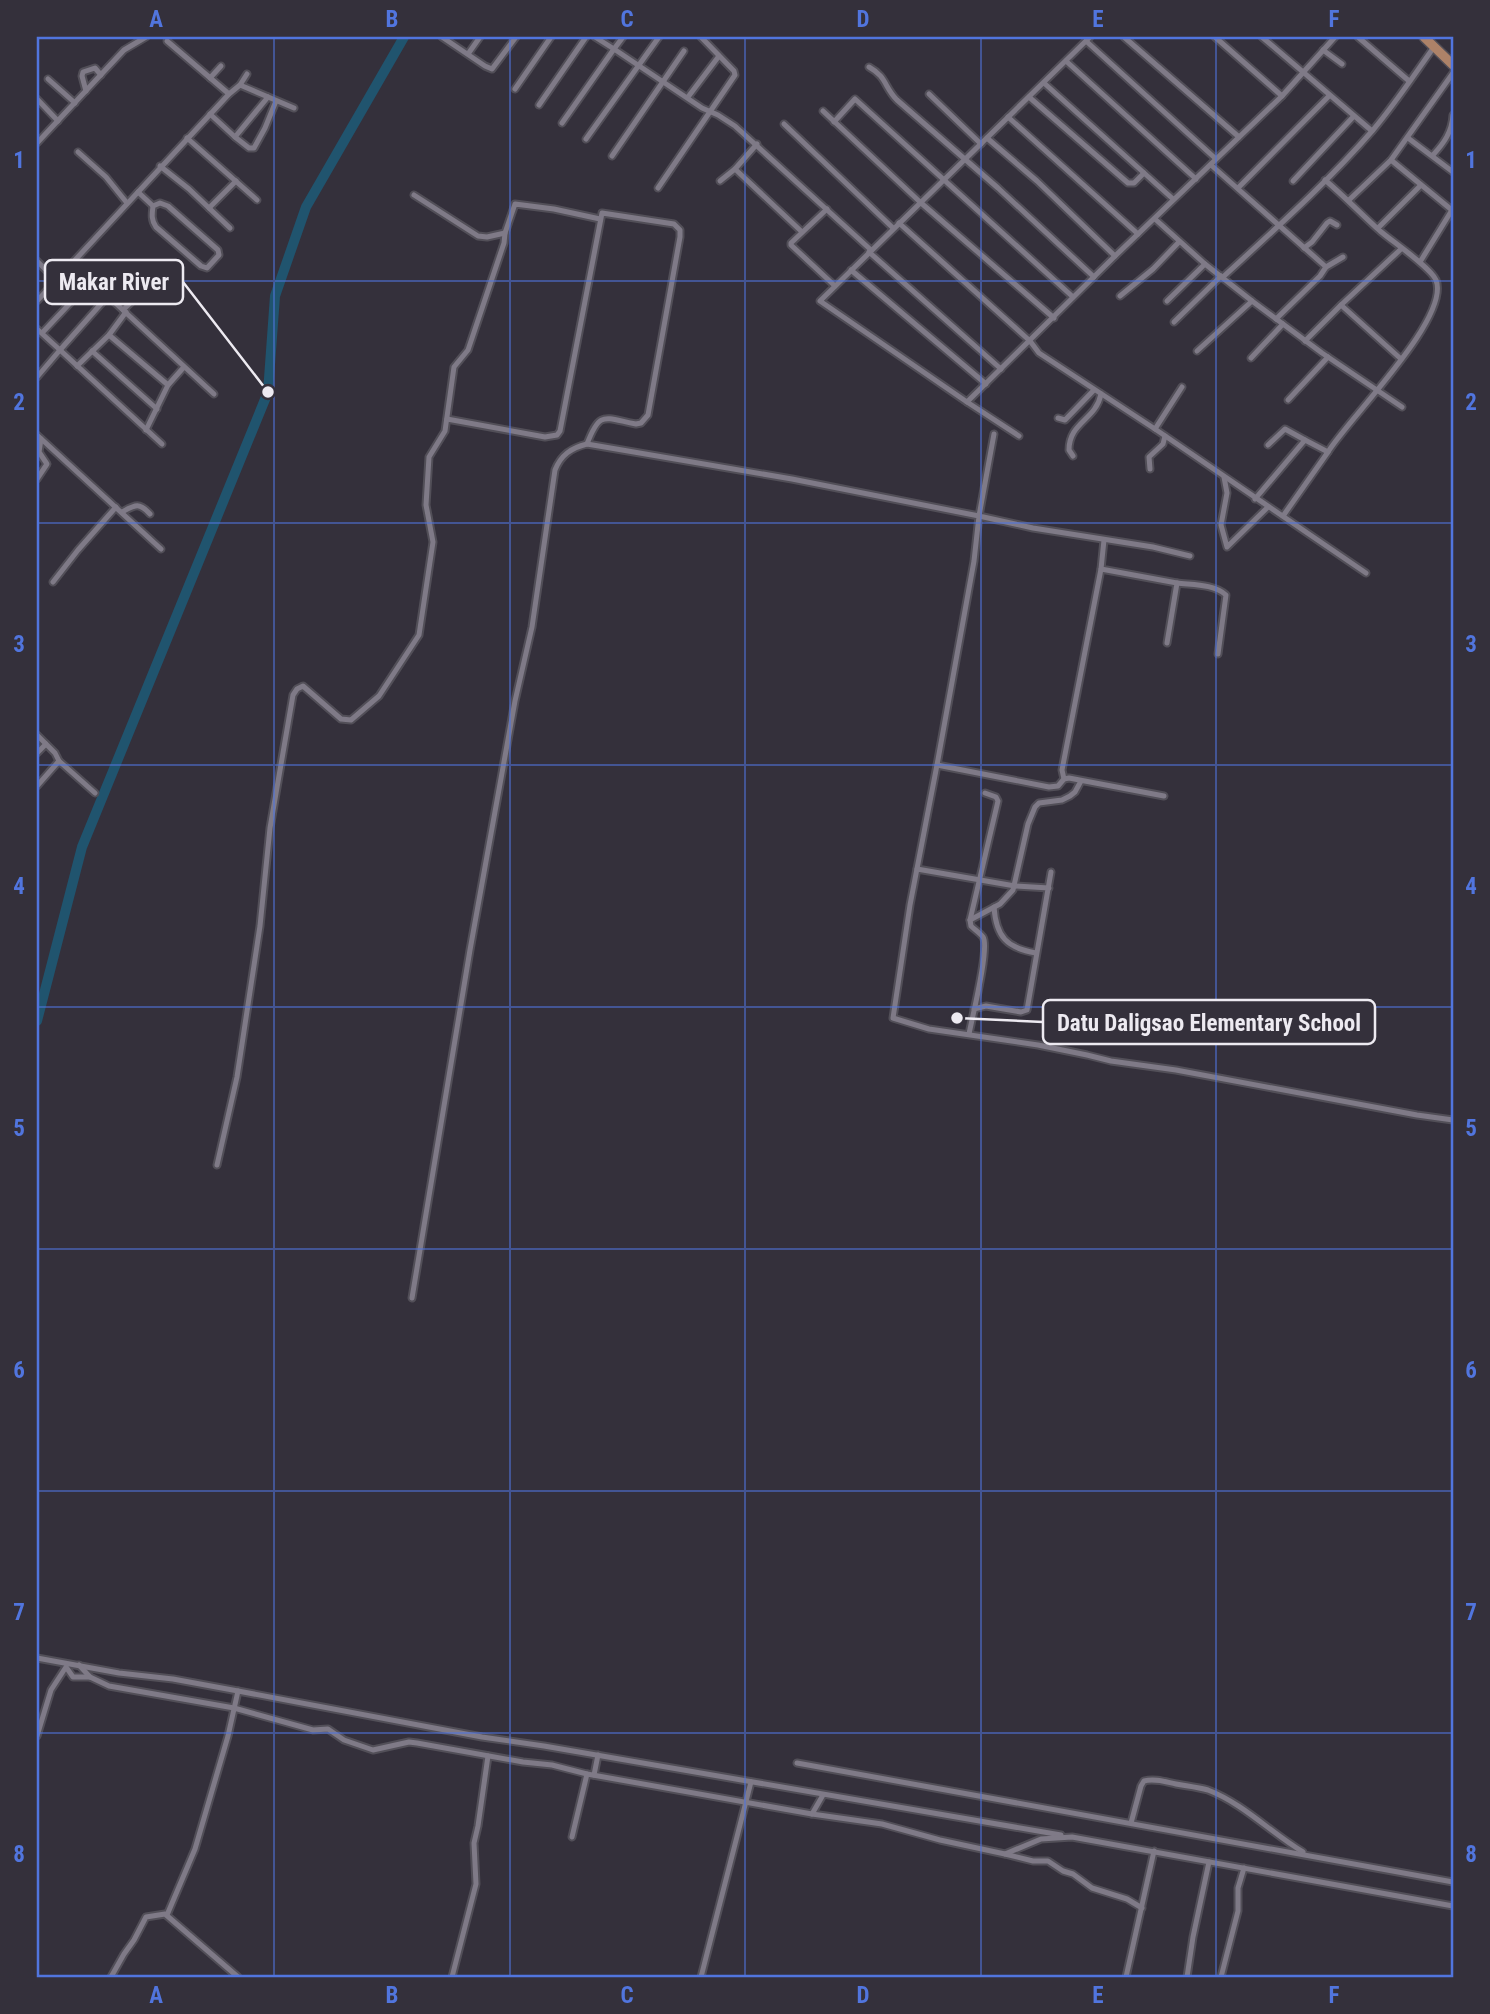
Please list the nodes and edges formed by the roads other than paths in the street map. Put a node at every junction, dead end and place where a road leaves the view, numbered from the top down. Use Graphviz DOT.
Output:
graph roads {
  1 [pos="146,37"];
  2 [pos="442,37"];
  3 [pos="480,37"];
  4 [pos="516,37"];
  5 [pos="551,37"];
  6 [pos="586,37"];
  7 [pos="595,37"];
  8 [pos="623,37"];
  9 [pos="659,37"];
  10 [pos="701,37"];
  11 [pos="1125,37"];
  12 [pos="1215,37"];
  13 [pos="1262,37"];
  14 [pos="1335,37"];
  15 [pos="1358,37"];
  16 [pos="1088,39"];
  17 [pos="1429,40"];
  18 [pos="167,41"];
  19 [pos="614,49"];
  20 [pos="1323,50"];
  21 [pos="684,51"];
  22 [pos="468,54"];
  23 [pos="719,56"];
  24 [pos="1066,61"];
  25 [pos="1342,64"];
  26 [pos="1453,65"];
  27 [pos="220,66"];
  28 [pos="638,66"];
  29 [pos="869,67"];
  30 [pos="1304,73"];
  31 [pos="247,74"];
  32 [pos="1453,74"];
  33 [pos="101,75"];
  34 [pos="210,78"];
  35 [pos="48,79"];
  36 [pos="1409,81"];
  37 [pos="662,82"];
  38 [pos="1044,83"];
  39 [pos="240,85"];
  40 [pos="515,89"];
  41 [pos="86,91"];
  42 [pos="229,94"];
  43 [pos="929,94"];
  44 [pos="1282,96"];
  45 [pos="1329,96"];
  46 [pos="268,97"];
  47 [pos="688,97"];
  48 [pos="1029,97"];
  49 [pos="276,100"];
  50 [pos="39,102"];
  51 [pos="75,103"];
  52 [pos="538,105"];
  53 [pos="294,108"];
  54 [pos="37,110"];
  55 [pos="711,111"];
  56 [pos="823,111"];
  57 [pos="210,114"];
  58 [pos="1453,115"];
  59 [pos="1354,116"];
  60 [pos="1008,117"];
  61 [pos="58,121"];
  62 [pos="562,122"];
  63 [pos="834,122"];
  64 [pos="784,124"];
  65 [pos="1372,131"];
  66 [pos="235,137"];
  67 [pos="1239,137"];
  68 [pos="187,138"];
  69 [pos="987,138"];
  70 [pos="1408,138"];
  71 [pos="586,139"];
  72 [pos="37,143"];
  73 [pos="981,144"];
  74 [pos="757,145"];
  75 [pos="78,152"];
  76 [pos="1433,155"];
  77 [pos="612,156"];
  78 [pos="1216,159"];
  79 [pos="965,160"];
  80 [pos="1391,160"];
  81 [pos="1211,165"];
  82 [pos="160,166"];
  83 [pos="735,169"];
  84 [pos="1453,172"];
  85 [pos="1144,173"];
  86 [pos="1196,178"];
  87 [pos="944,180"];
  88 [pos="1325,180"];
  89 [pos="236,181"];
  90 [pos="720,181"];
  91 [pos="1293,181"];
  92 [pos="1421,185"];
  93 [pos="658,188"];
  94 [pos="1238,188"];
  95 [pos="138,192"];
  96 [pos="414,195"];
  97 [pos="257,200"];
  98 [pos="1174,200"];
  99 [pos="1349,200"];
  100 [pos="920,202"];
  101 [pos="127,203"];
  102 [pos="153,206"];
  103 [pos="209,208"];
  104 [pos="827,209"];
  105 [pos="1453,211"];
  106 [pos="600,219"];
  107 [pos="1155,219"];
  108 [pos="899,223"];
  109 [pos="1279,225"];
  110 [pos="1338,225"];
  111 [pos="230,228"];
  112 [pos="893,228"];
  113 [pos="1378,228"];
  114 [pos="802,231"];
  115 [pos="505,233"];
  116 [pos="1138,234"];
  117 [pos="1179,242"];
  118 [pos="1304,248"];
  119 [pos="1401,249"];
  120 [pos="870,251"];
  121 [pos="1115,256"];
  122 [pos="1343,257"];
  123 [pos="37,261"];
  124 [pos="1420,262"];
  125 [pos="72,264"];
  126 [pos="1205,264"];
  127 [pos="1326,267"];
  128 [pos="851,270"];
  129 [pos="175,272"];
  130 [pos="1094,277"];
  131 [pos="1222,277"];
  132 [pos="56,280"];
  133 [pos="91,281"];
  134 [pos="835,286"];
  135 [pos="108,296"];
  136 [pos="1120,296"];
  137 [pos="1073,297"];
  138 [pos="37,301"];
  139 [pos="1252,301"];
  140 [pos="1167,302"];
  141 [pos="1341,305"];
  142 [pos="125,311"];
  143 [pos="1054,318"];
  144 [pos="1276,319"];
  145 [pos="1174,322"];
  146 [pos="1283,324"];
  147 [pos="39,331"];
  148 [pos="109,335"];
  149 [pos="1030,341"];
  150 [pos="1305,341"];
  151 [pos="60,350"];
  152 [pos="92,351"];
  153 [pos="1197,351"];
  154 [pos="1328,357"];
  155 [pos="1251,358"];
  156 [pos="1401,359"];
  157 [pos="78,366"];
  158 [pos="184,367"];
  159 [pos="1001,369"];
  160 [pos="37,377"];
  161 [pos="986,384"];
  162 [pos="168,386"];
  163 [pos="1182,387"];
  164 [pos="1094,390"];
  165 [pos="1378,390"];
  166 [pos="214,394"];
  167 [pos="1101,394"];
  168 [pos="1288,400"];
  169 [pos="967,402"];
  170 [pos="1402,407"];
  171 [pos="157,409"];
  172 [pos="1058,418"];
  173 [pos="447,419"];
  174 [pos="1155,429"];
  175 [pos="146,430"];
  176 [pos="994,434"];
  177 [pos="1019,436"];
  178 [pos="1165,436"];
  179 [pos="39,437"];
  180 [pos="1305,440"];
  181 [pos="162,444"];
  182 [pos="587,444"];
  183 [pos="1268,445"];
  184 [pos="1328,452"];
  185 [pos="1073,456"];
  186 [pos="55,462"];
  187 [pos="1150,469"];
  188 [pos="1224,477"];
  189 [pos="37,480"];
  190 [pos="1255,499"];
  191 [pos="116,507"];
  192 [pos="1268,507"];
  193 [pos="122,512"];
  194 [pos="150,514"];
  195 [pos="979,516"];
  196 [pos="1283,516"];
  197 [pos="1104,540"];
  198 [pos="161,549"];
  199 [pos="1190,556"];
  200 [pos="1101,569"];
  201 [pos="1366,573"];
  202 [pos="53,582"];
  203 [pos="1177,583"];
  204 [pos="1167,643"];
  205 [pos="1219,654"];
  206 [pos="37,735"];
  207 [pos="46,744"];
  208 [pos="37,753"];
  209 [pos="59,761"];
  210 [pos="937,765"];
  211 [pos="1064,779"];
  212 [pos="1081,780"];
  213 [pos="37,786"];
  214 [pos="95,793"];
  215 [pos="985,793"];
  216 [pos="1164,796"];
  217 [pos="917,869"];
  218 [pos="1051,872"];
  219 [pos="978,880"];
  220 [pos="1014,886"];
  221 [pos="1049,888"];
  222 [pos="994,907"];
  223 [pos="970,920"];
  224 [pos="1001,935"];
  225 [pos="984,938"];
  226 [pos="1036,953"];
  227 [pos="974,1009"];
  228 [pos="969,1034"];
  229 [pos="1453,1120"];
  230 [pos="217,1165"];
  231 [pos="412,1298"];
  232 [pos="37,1658"];
  233 [pos="66,1665"];
  234 [pos="79,1665"];
  235 [pos="90,1677"];
  236 [pos="238,1690"];
  237 [pos="234,1708"];
  238 [pos="37,1736"];
  239 [pos="598,1755"];
  240 [pos="488,1756"];
  241 [pos="797,1763"];
  242 [pos="587,1774"];
  243 [pos="594,1775"];
  244 [pos="751,1782"];
  245 [pos="824,1795"];
  246 [pos="746,1802"];
  247 [pos="812,1814"];
  248 [pos="1131,1823"];
  249 [pos="572,1837"];
  250 [pos="1072,1837"];
  251 [pos="1154,1851"];
  252 [pos="1005,1854"];
  253 [pos="1309,1856"];
  254 [pos="1209,1862"];
  255 [pos="1244,1868"];
  256 [pos="1453,1882"];
  257 [pos="1453,1906"];
  258 [pos="1142,1908"];
  259 [pos="167,1915"];
  260 [pos="111,1977"];
  261 [pos="238,1977"];
  262 [pos="452,1977"];
  263 [pos="701,1977"];
  264 [pos="1126,1977"];
  265 [pos="1187,1977"];
  266 [pos="1221,1977"];
  1 -- 33 [label="street"];
  2 -- 22 [label="street"];
  3 -- 22 [label="street"];
  4 -- 22 [label="street"];
  5 -- 40 [label="street"];
  6 -- 52 [label="street"];
  7 -- 19 [label="street"];
  8 -- 19 [label="street"];
  9 -- 28 [label="street"];
  10 -- 23 [label="street"];
  11 -- 67 [label="street"];
  12 -- 44 [label="street"];
  13 -- 30 [label="street"];
  14 -- 20 [label="street"];
  15 -- 36 [label="street"];
  16 -- 24 [label="street"];
  16 -- 78 [label="street"];
  17 -- 26 [label="main road"];
  17 -- 36 [label="street"];
  18 -- 34 [label="street"];
  19 -- 28 [label="street"];
  19 -- 62 [label="street"];
  20 -- 25 [label="street"];
  20 -- 30 [label="street"];
  21 -- 37 [label="street"];
  23 -- 47 [label="street"];
  23 -- 55 [label="street"];
  24 -- 38 [label="street"];
  24 -- 86 [label="street"];
  27 -- 34 [label="street"];
  28 -- 37 [label="street"];
  28 -- 71 [label="street"];
  29 -- 79 [label="street"];
  30 -- 44 [label="street"];
  30 -- 45 [label="street"];
  31 -- 39 [label="street"];
  32 -- 70 [label="street"];
  33 -- 41 [label="street"];
  33 -- 41 [label="street"];
  34 -- 42 [label="street"];
  35 -- 51 [label="street"];
  36 -- 65 [label="street"];
  37 -- 47 [label="street"];
  37 -- 77 [label="street"];
  38 -- 48 [label="street"];
  38 -- 85 [label="street"];
  39 -- 42 [label="street"];
  39 -- 46 [label="street"];
  41 -- 51 [label="street"];
  42 -- 57 [label="street"];
  43 -- 73 [label="street"];
  44 -- 67 [label="street"];
  45 -- 59 [label="street"];
  45 -- 94 [label="street"];
  46 -- 49 [label="street"];
  46 -- 66 [label="street"];
  47 -- 55 [label="street"];
  48 -- 60 [label="street"];
  48 -- 85 [label="street"];
  49 -- 53 [label="street"];
  49 -- 66 [label="street"];
  50 -- 54 [label="street"];
  50 -- 61 [label="street"];
  51 -- 61 [label="street"];
  55 -- 74 [label="street"];
  55 -- 93 [label="street"];
  56 -- 63 [label="street"];
  57 -- 66 [label="street"];
  57 -- 68 [label="street"];
  58 -- 76 [label="street"];
  59 -- 65 [label="street"];
  59 -- 91 [label="street"];
  60 -- 69 [label="street"];
  60 -- 116 [label="street"];
  61 -- 72 [label="street"];
  63 -- 87 [label="street"];
  63 -- 100 [label="street"];
  64 -- 112 [label="street"];
  65 -- 88 [label="street"];
  67 -- 78 [label="street"];
  68 -- 82 [label="street"];
  68 -- 89 [label="street"];
  69 -- 73 [label="street"];
  69 -- 121 [label="street"];
  70 -- 76 [label="street"];
  70 -- 80 [label="street"];
  73 -- 79 [label="street"];
  74 -- 83 [label="street"];
  74 -- 104 [label="street"];
  75 -- 101 [label="street"];
  76 -- 84 [label="street"];
  78 -- 81 [label="street"];
  79 -- 87 [label="street"];
  79 -- 130 [label="street"];
  80 -- 92 [label="street"];
  80 -- 99 [label="street"];
  81 -- 86 [label="street"];
  81 -- 94 [label="street"];
  82 -- 95 [label="street"];
  82 -- 103 [label="street"];
  83 -- 90 [label="street"];
  83 -- 114 [label="street"];
  85 -- 98 [label="street"];
  86 -- 98 [label="street"];
  87 -- 100 [label="street"];
  87 -- 137 [label="street"];
  88 -- 99 [label="street"];
  88 -- 109 [label="street"];
  89 -- 97 [label="street"];
  89 -- 103 [label="street"];
  92 -- 105 [label="street"];
  92 -- 113 [label="street"];
  94 -- 109 [label="street"];
  95 -- 101 [label="street"];
  95 -- 102 [label="street"];
  96 -- 115 [label="street"];
  98 -- 107 [label="street"];
  99 -- 113 [label="street"];
  100 -- 108 [label="street"];
  100 -- 143 [label="street"];
  101 -- 125 [label="street"];
  102 -- 102 [label="street"];
  103 -- 111 [label="street"];
  104 -- 114 [label="street"];
  104 -- 120 [label="street"];
  105 -- 124 [label="street"];
  106 -- 115 [label="street"];
  106 -- 173 [label="street"];
  106 -- 182 [label="street"];
  107 -- 116 [label="street"];
  107 -- 117 [label="street"];
  108 -- 112 [label="street"];
  108 -- 149 [label="street"];
  109 -- 118 [label="street"];
  109 -- 131 [label="street"];
  110 -- 118 [label="street"];
  112 -- 120 [label="street"];
  113 -- 119 [label="street"];
  114 -- 134 [label="street"];
  115 -- 173 [label="street"];
  116 -- 121 [label="street"];
  117 -- 126 [label="street"];
  117 -- 136 [label="street"];
  118 -- 127 [label="street"];
  119 -- 124 [label="street"];
  119 -- 141 [label="street"];
  120 -- 128 [label="street"];
  120 -- 159 [label="street"];
  121 -- 130 [label="street"];
  122 -- 127 [label="street"];
  123 -- 132 [label="street"];
  124 -- 156 [label="street"];
  125 -- 132 [label="street"];
  125 -- 133 [label="street"];
  126 -- 131 [label="street"];
  126 -- 140 [label="street"];
  127 -- 144 [label="street"];
  128 -- 134 [label="street"];
  128 -- 161 [label="street"];
  129 -- 142 [label="street"];
  130 -- 137 [label="street"];
  131 -- 139 [label="street"];
  131 -- 145 [label="street"];
  132 -- 138 [label="street"];
  133 -- 135 [label="street"];
  133 -- 147 [label="street"];
  134 -- 169 [label="street"];
  135 -- 142 [label="street"];
  135 -- 151 [label="street"];
  137 -- 143 [label="street"];
  139 -- 144 [label="street"];
  139 -- 153 [label="street"];
  141 -- 150 [label="street"];
  141 -- 156 [label="street"];
  142 -- 148 [label="street"];
  142 -- 158 [label="street"];
  143 -- 149 [label="street"];
  144 -- 146 [label="street"];
  146 -- 150 [label="street"];
  146 -- 155 [label="street"];
  147 -- 151 [label="street"];
  148 -- 152 [label="street"];
  148 -- 162 [label="street"];
  149 -- 159 [label="street"];
  149 -- 164 [label="street"];
  150 -- 154 [label="street"];
  151 -- 157 [label="street"];
  151 -- 160 [label="street"];
  152 -- 157 [label="street"];
  152 -- 171 [label="street"];
  154 -- 165 [label="street"];
  154 -- 168 [label="street"];
  156 -- 165 [label="street"];
  157 -- 175 [label="street"];
  158 -- 162 [label="street"];
  158 -- 166 [label="street"];
  159 -- 161 [label="street"];
  161 -- 169 [label="street"];
  162 -- 171 [label="street"];
  163 -- 174 [label="street"];
  164 -- 167 [label="street"];
  164 -- 172 [label="street"];
  165 -- 170 [label="street"];
  165 -- 184 [label="street"];
  167 -- 174 [label="street"];
  167 -- 185 [label="street"];
  169 -- 177 [label="street"];
  171 -- 175 [label="street"];
  173 -- 230 [label="street"];
  174 -- 178 [label="street"];
  175 -- 181 [label="street"];
  176 -- 195 [label="street"];
  178 -- 187 [label="street"];
  178 -- 188 [label="street"];
  179 -- 186 [label="street"];
  179 -- 186 [label="street"];
  180 -- 183 [label="street"];
  180 -- 184 [label="street"];
  180 -- 190 [label="street"];
  182 -- 195 [label="street"];
  182 -- 231 [label="street"];
  184 -- 196 [label="street"];
  186 -- 189 [label="street"];
  186 -- 191 [label="street"];
  188 -- 190 [label="street"];
  188 -- 192 [label="street"];
  190 -- 192 [label="street"];
  191 -- 193 [label="street"];
  191 -- 202 [label="street"];
  192 -- 196 [label="street"];
  193 -- 194 [label="street"];
  193 -- 198 [label="street"];
  195 -- 197 [label="street"];
  195 -- 210 [label="street"];
  196 -- 201 [label="street"];
  197 -- 199 [label="street"];
  197 -- 200 [label="street"];
  200 -- 203 [label="street"];
  200 -- 211 [label="street"];
  203 -- 204 [label="street"];
  203 -- 205 [label="street"];
  206 -- 207 [label="street"];
  207 -- 208 [label="street"];
  207 -- 209 [label="street"];
  209 -- 213 [label="street"];
  209 -- 214 [label="street"];
  210 -- 211 [label="street"];
  210 -- 217 [label="street"];
  211 -- 212 [label="street"];
  212 -- 216 [label="street"];
  212 -- 220 [label="street"];
  215 -- 219 [label="street"];
  217 -- 219 [label="street"];
  217 -- 228 [label="street"];
  218 -- 221 [label="street"];
  219 -- 220 [label="street"];
  219 -- 223 [label="street"];
  220 -- 221 [label="street"];
  220 -- 222 [label="street"];
  221 -- 226 [label="street"];
  222 -- 223 [label="street"];
  222 -- 224 [label="street"];
  223 -- 225 [label="street"];
  224 -- 225 [label="street"];
  224 -- 226 [label="street"];
  225 -- 227 [label="street"];
  226 -- 227 [label="street"];
  227 -- 228 [label="street"];
  228 -- 229 [label="street"];
  232 -- 233 [label="street"];
  233 -- 234 [label="street"];
  233 -- 235 [label="street"];
  233 -- 238 [label="street"];
  234 -- 235 [label="street"];
  234 -- 236 [label="street"];
  235 -- 237 [label="street"];
  236 -- 237 [label="street"];
  236 -- 239 [label="street"];
  237 -- 240 [label="street"];
  237 -- 259 [label="street"];
  239 -- 243 [label="street"];
  239 -- 244 [label="street"];
  240 -- 242 [label="street"];
  240 -- 262 [label="street"];
  241 -- 248 [label="street"];
  242 -- 243 [label="street"];
  242 -- 249 [label="street"];
  243 -- 246 [label="street"];
  244 -- 245 [label="street"];
  244 -- 246 [label="street"];
  245 -- 247 [label="street"];
  245 -- 250 [label="street"];
  246 -- 247 [label="street"];
  246 -- 263 [label="street"];
  247 -- 252 [label="street"];
  248 -- 253 [label="street"];
  248 -- 253 [label="street"];
  250 -- 251 [label="street"];
  250 -- 252 [label="street"];
  251 -- 254 [label="street"];
  251 -- 258 [label="street"];
  252 -- 258 [label="street"];
  253 -- 256 [label="street"];
  254 -- 255 [label="street"];
  254 -- 265 [label="street"];
  255 -- 257 [label="street"];
  255 -- 266 [label="street"];
  258 -- 264 [label="street"];
  259 -- 260 [label="street"];
  259 -- 261 [label="street"];
}
